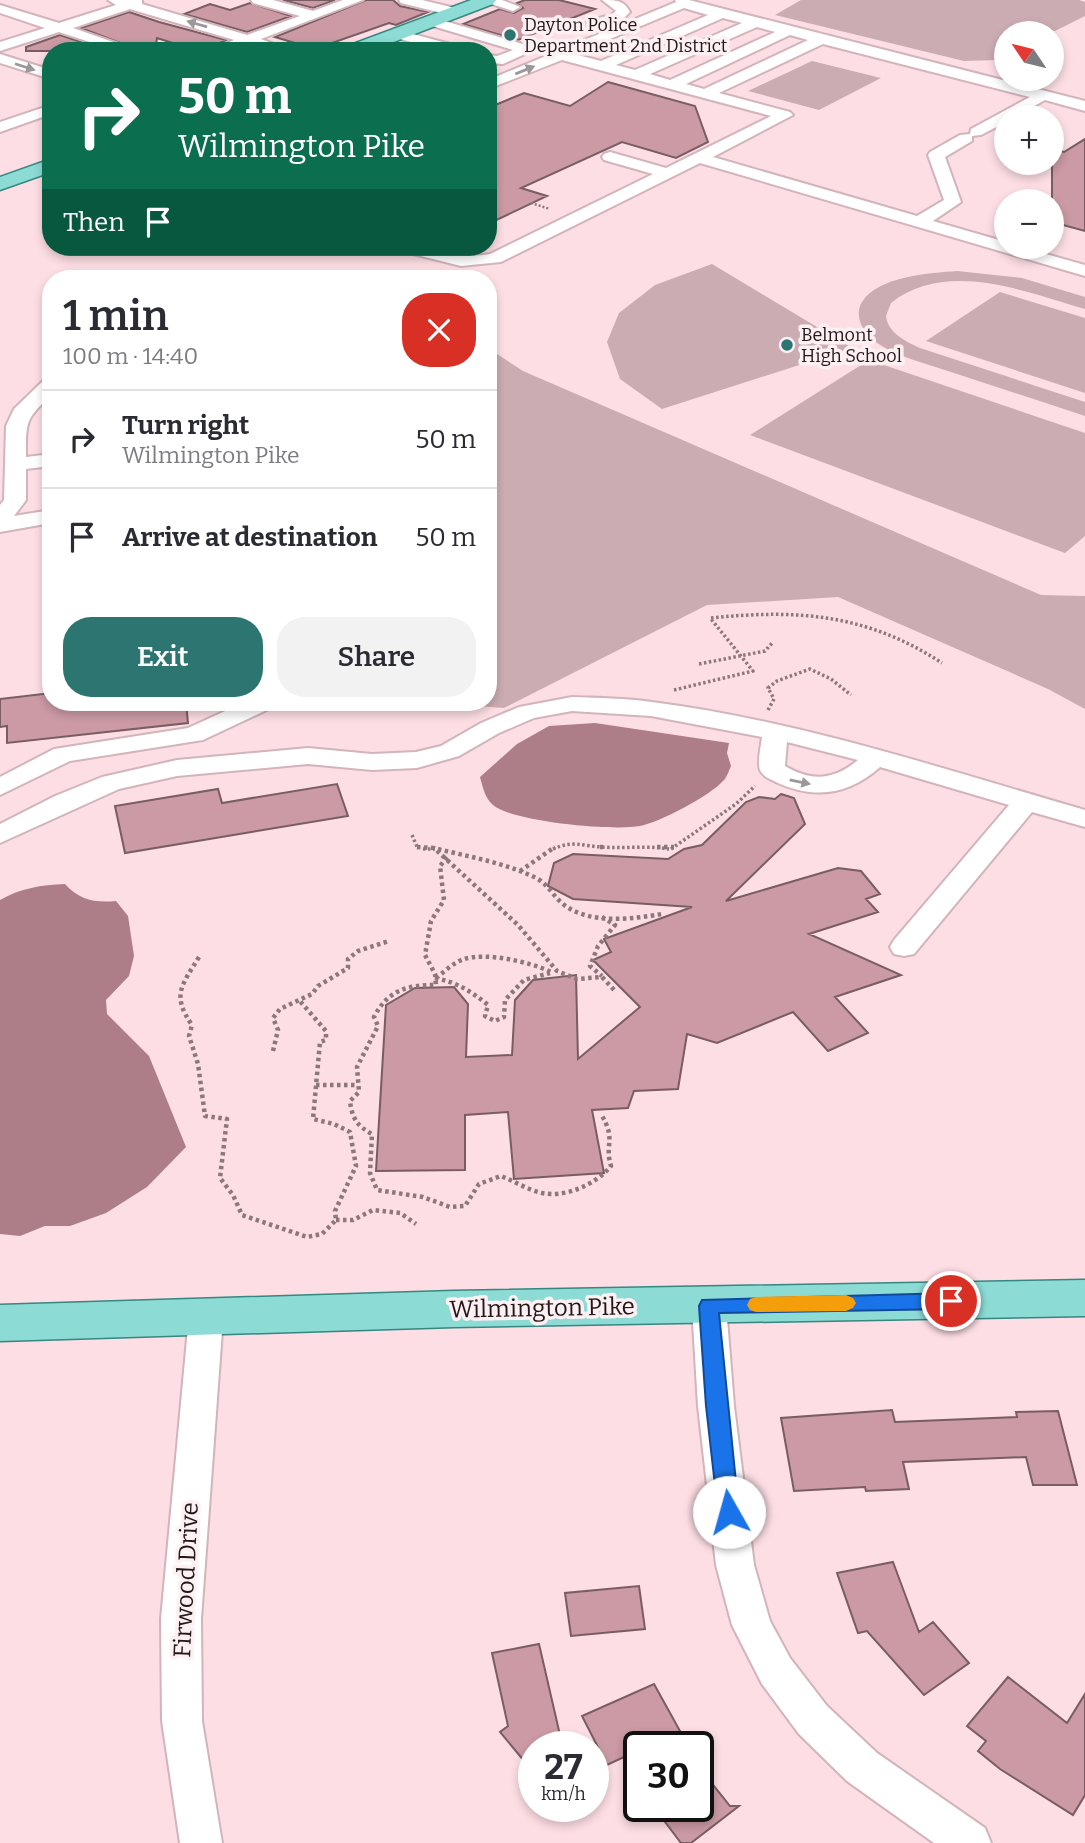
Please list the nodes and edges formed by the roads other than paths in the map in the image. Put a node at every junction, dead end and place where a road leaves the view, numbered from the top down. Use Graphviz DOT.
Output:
graph roads {
  1 [pos="115,0"];
  2 [pos="258,0"];
  3 [pos="356,0"];
  4 [pos="406,0"];
  5 [pos="487,0"];
  6 [pos="609,0"];
  7 [pos="136,2"];
  8 [pos="682,2"];
  9 [pos="513,7"];
  10 [pos="0,9"];
  11 [pos="454,12"];
  12 [pos="721,14"];
  13 [pos="313,16"];
  14 [pos="431,21"];
  15 [pos="754,23"];
  16 [pos="58,28"];
  17 [pos="576,30"];
  18 [pos="788,31"];
  19 [pos="398,33"];
  20 [pos="248,39"];
  21 [pos="820,40"];
  22 [pos="547,41"];
  23 [pos="103,42"];
  24 [pos="240,42"];
  25 [pos="258,42"];
  26 [pos="375,42"];
  27 [pos="429,42"];
  28 [pos="0,47"];
  29 [pos="526,50"];
  30 [pos="561,55"];
  31 [pos="0,58"];
  32 [pos="497,61"];
  33 [pos="603,66"];
  34 [pos="42,72"];
  35 [pos="637,75"];
  36 [pos="497,81"];
  37 [pos="671,85"];
  38 [pos="705,94"];
  39 [pos="1042,96"];
  40 [pos="1085,106"];
  41 [pos="42,112"];
  42 [pos="0,127"];
  43 [pos="610,157"];
  44 [pos="700,158"];
  45 [pos="42,168"];
  46 [pos="667,173"];
  47 [pos="4,179"];
  48 [pos="920,222"];
  49 [pos="435,256"];
  50 [pos="1085,271"];
  51 [pos="42,393"];
  52 [pos="42,461"];
  53 [pos="15,464"];
  54 [pos="42,517"];
  55 [pos="0,522"];
  56 [pos="245,711"];
  57 [pos="765,731"];
  58 [pos="876,757"];
  59 [pos="0,787"];
  60 [pos="1026,802"];
  61 [pos="1085,820"];
  62 [pos="0,835"];
  63 [pos="904,947"];
  64 [pos="1085,1298"];
  65 [pos="709,1306"];
  66 [pos="206,1317"];
  67 [pos="0,1323"];
  68 [pos="201,1843"];
  69 [pos="970,1843"];
  1 -- 7 [label="street"];
  2 -- 13 [label="street"];
  3 -- 13 [label="street"];
  4 -- 11 [label="street"];
  5 -- 9 [label="street"];
  5 -- 11 [label="main road"];
  6 -- 17 [label="street"];
  7 -- 16 [label="street"];
  20 -- 7 [label="street, one-way"];
  8 -- 12 [label="street"];
  8 -- 30 [label="street"];
  10 -- 16 [label="street"];
  11 -- 14 [label="main road"];
  12 -- 15 [label="street"];
  12 -- 33 [label="street"];
  13 -- 20 [label="street"];
  14 -- 19 [label="main road"];
  14 -- 29 [label="street"];
  15 -- 18 [label="street"];
  15 -- 35 [label="street"];
  16 -- 23 [label="street"];
  16 -- 28 [label="street"];
  18 -- 21 [label="street"];
  18 -- 37 [label="street"];
  19 -- 26 [label="main road"];
  19 -- 27 [label="street"];
  20 -- 24 [label="street"];
  20 -- 25 [label="street"];
  21 -- 38 [label="street"];
  21 -- 39 [label="street"];
  22 -- 29 [label="street"];
  29 -- 32 [label="street"];
  30 -- 33 [label="street"];
  36 -- 30 [label="street, one-way"];
  31 -- 34 [label="street, one-way"];
  33 -- 35 [label="street"];
  35 -- 37 [label="street"];
  37 -- 38 [label="street"];
  38 -- 44 [label="street"];
  39 -- 40 [label="street"];
  39 -- 48 [label="street"];
  41 -- 42 [label="street"];
  43 -- 46 [label="street"];
  44 -- 46 [label="street"];
  44 -- 48 [label="street"];
  45 -- 47 [label="main road"];
  46 -- 49 [label="street"];
  48 -- 50 [label="street"];
  51 -- 53 [label="street"];
  52 -- 53 [label="street"];
  53 -- 55 [label="street"];
  54 -- 55 [label="street"];
  56 -- 59 [label="street"];
  57 -- 58 [label="street"];
  57 -- 58 [label="street, one-way"];
  57 -- 62 [label="street"];
  58 -- 60 [label="street"];
  60 -- 61 [label="street"];
  60 -- 63 [label="street"];
  64 -- 65 [label="main road, Wilmington Pike"];
  65 -- 66 [label="main road, Wilmington Pike"];
  65 -- 69 [label="street"];
  66 -- 67 [label="main road, Wilmington Pike"];
  66 -- 68 [label="street, Firwood Drive"];
}
